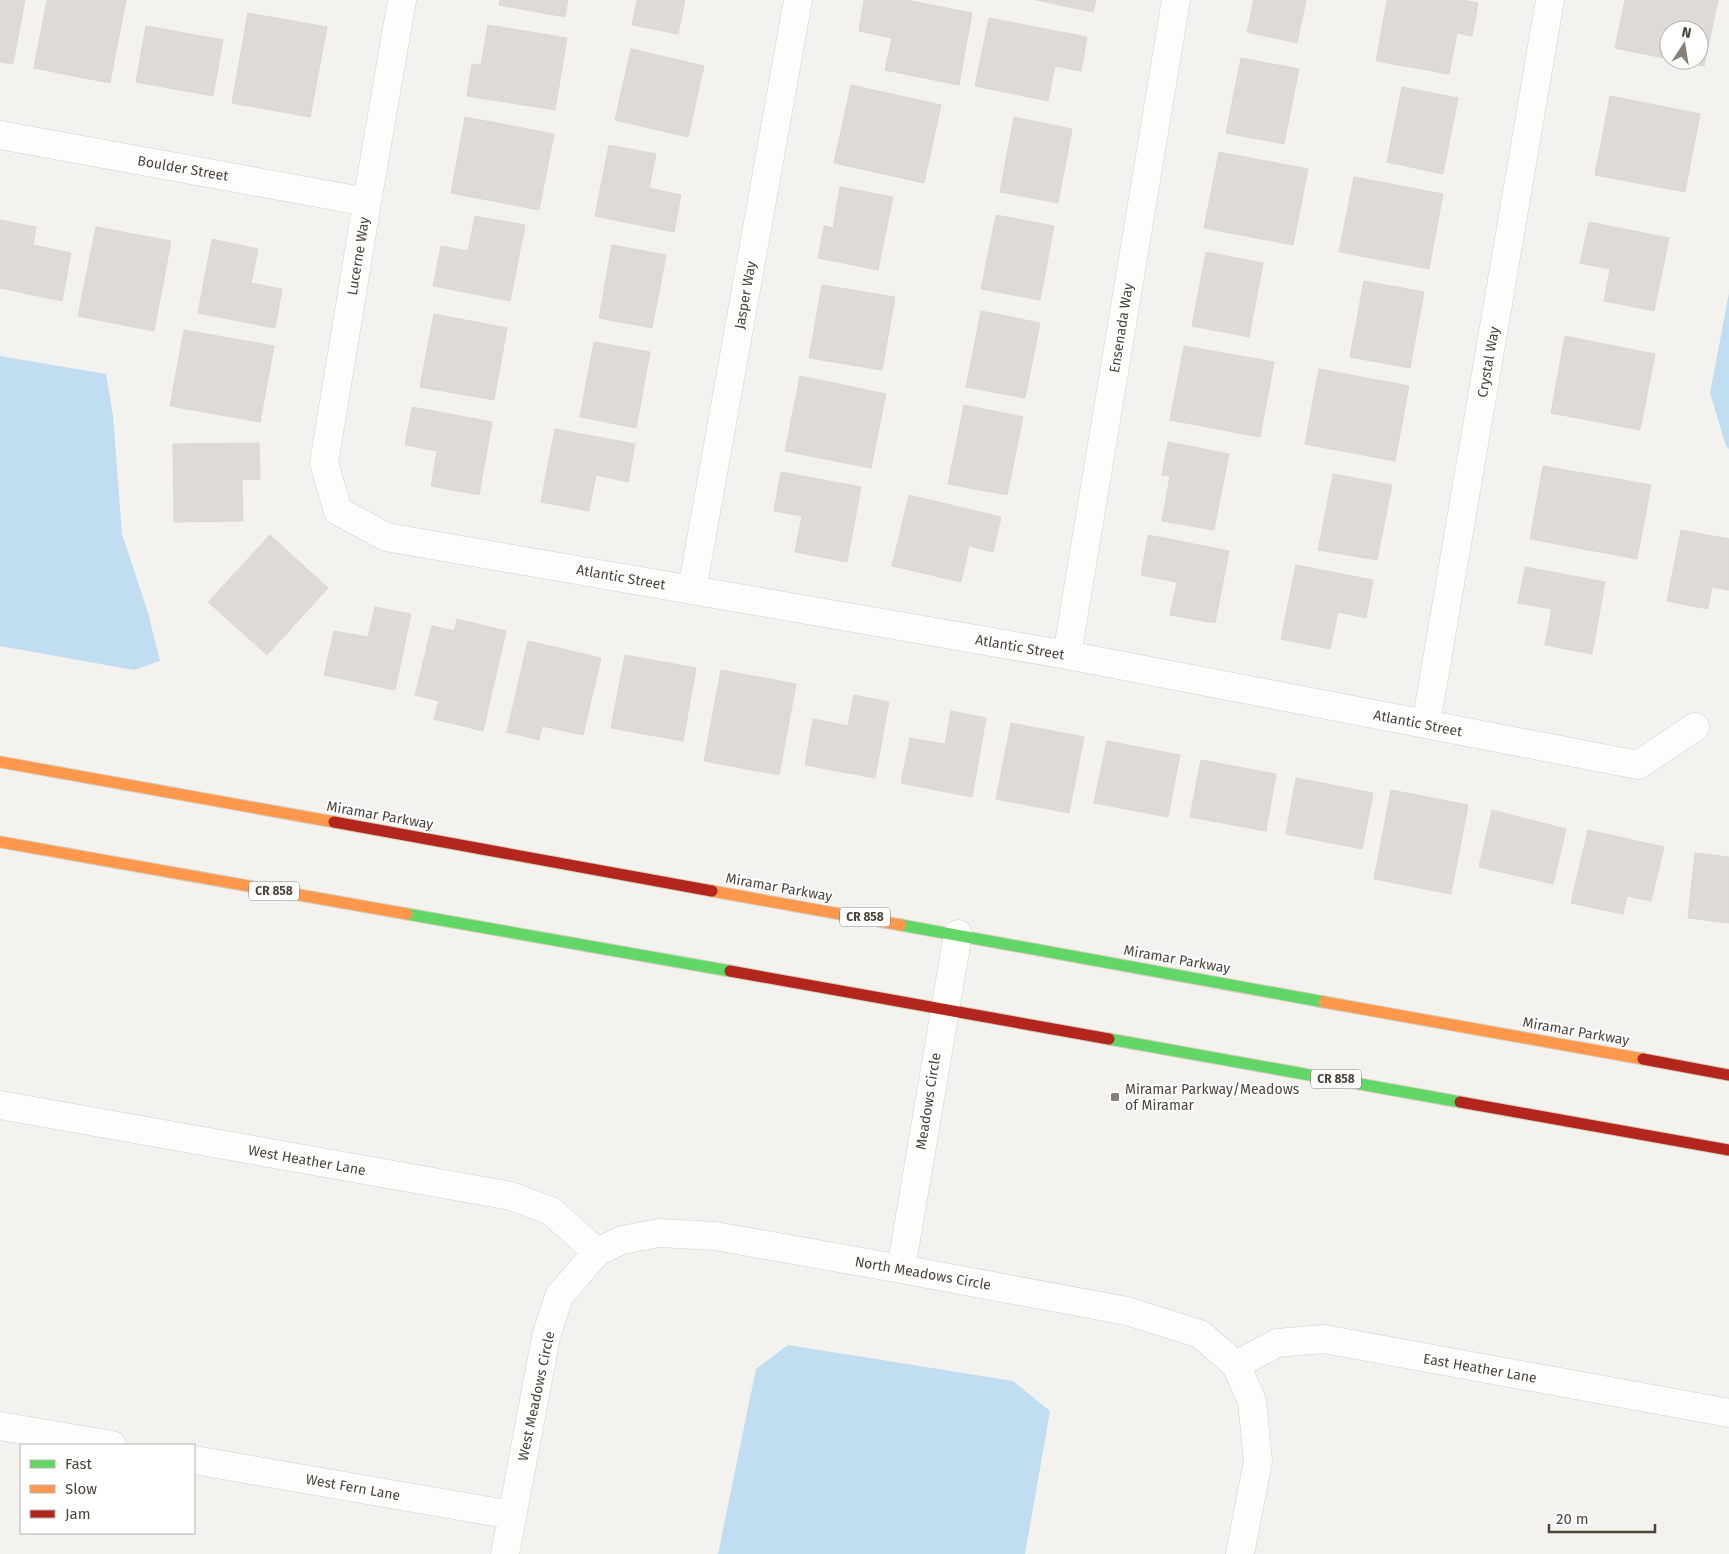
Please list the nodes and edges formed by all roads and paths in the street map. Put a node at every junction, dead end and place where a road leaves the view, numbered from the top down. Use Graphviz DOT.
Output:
graph roads {
  1 [pos="402,0"];
  2 [pos="798,0"];
  3 [pos="1176,0"];
  4 [pos="1550,0"];
  5 [pos="0,135"];
  6 [pos="367,202"];
  7 [pos="338,511"];
  8 [pos="692,590"];
  9 [pos="1067,655"];
  10 [pos="1426,724"];
  11 [pos="1695,727"];
  12 [pos="0,762"];
  13 [pos="0,842"];
  14 [pos="958,934"];
  15 [pos="944,1008"];
  16 [pos="1729,1075"];
  17 [pos="0,1105"];
  18 [pos="1729,1150"];
  19 [pos="597,1252"];
  20 [pos="901,1269"];
  21 [pos="1236,1365"];
  22 [pos="1729,1413"];
  23 [pos="0,1426"];
  24 [pos="106,1444"];
  25 [pos="195,1460"];
  26 [pos="512,1515"];
  27 [pos="505,1554"];
  28 [pos="1240,1554"];
  1 -- 6 [label="street, Lucerne Way"];
  2 -- 8 [label="street, Jasper Way"];
  3 -- 9 [label="street, Ensenada Way"];
  4 -- 10 [label="street, Crystal Way"];
  5 -- 6 [label="street, Boulder Street"];
  6 -- 7 [label="street, Lucerne Way"];
  7 -- 8 [label="street, Atlantic Street"];
  8 -- 9 [label="street, Atlantic Street"];
  9 -- 10 [label="street, Atlantic Street"];
  10 -- 11 [label="street, Atlantic Street"];
  12 -- 14 [label="main road, Miramar Parkway / CR 858"];
  13 -- 15 [label="main road, CR 858"];
  14 -- 15 [label="street, Meadows Circle"];
  14 -- 16 [label="main road, Miramar Parkway / CR 858"];
  15 -- 18 [label="main road, CR 858"];
  15 -- 20 [label="street, Meadows Circle"];
  17 -- 19 [label="street, West Heather Lane"];
  19 -- 20 [label="street, North Meadows Circle"];
  19 -- 26 [label="street, West Meadows Circle"];
  20 -- 21 [label="street, North Meadows Circle"];
  21 -- 22 [label="street, East Heather Lane"];
  21 -- 28 [label="street"];
  23 -- 24 [label="street"];
  25 -- 26 [label="street, West Fern Lane"];
  26 -- 27 [label="street, West Meadows Circle"];
}
